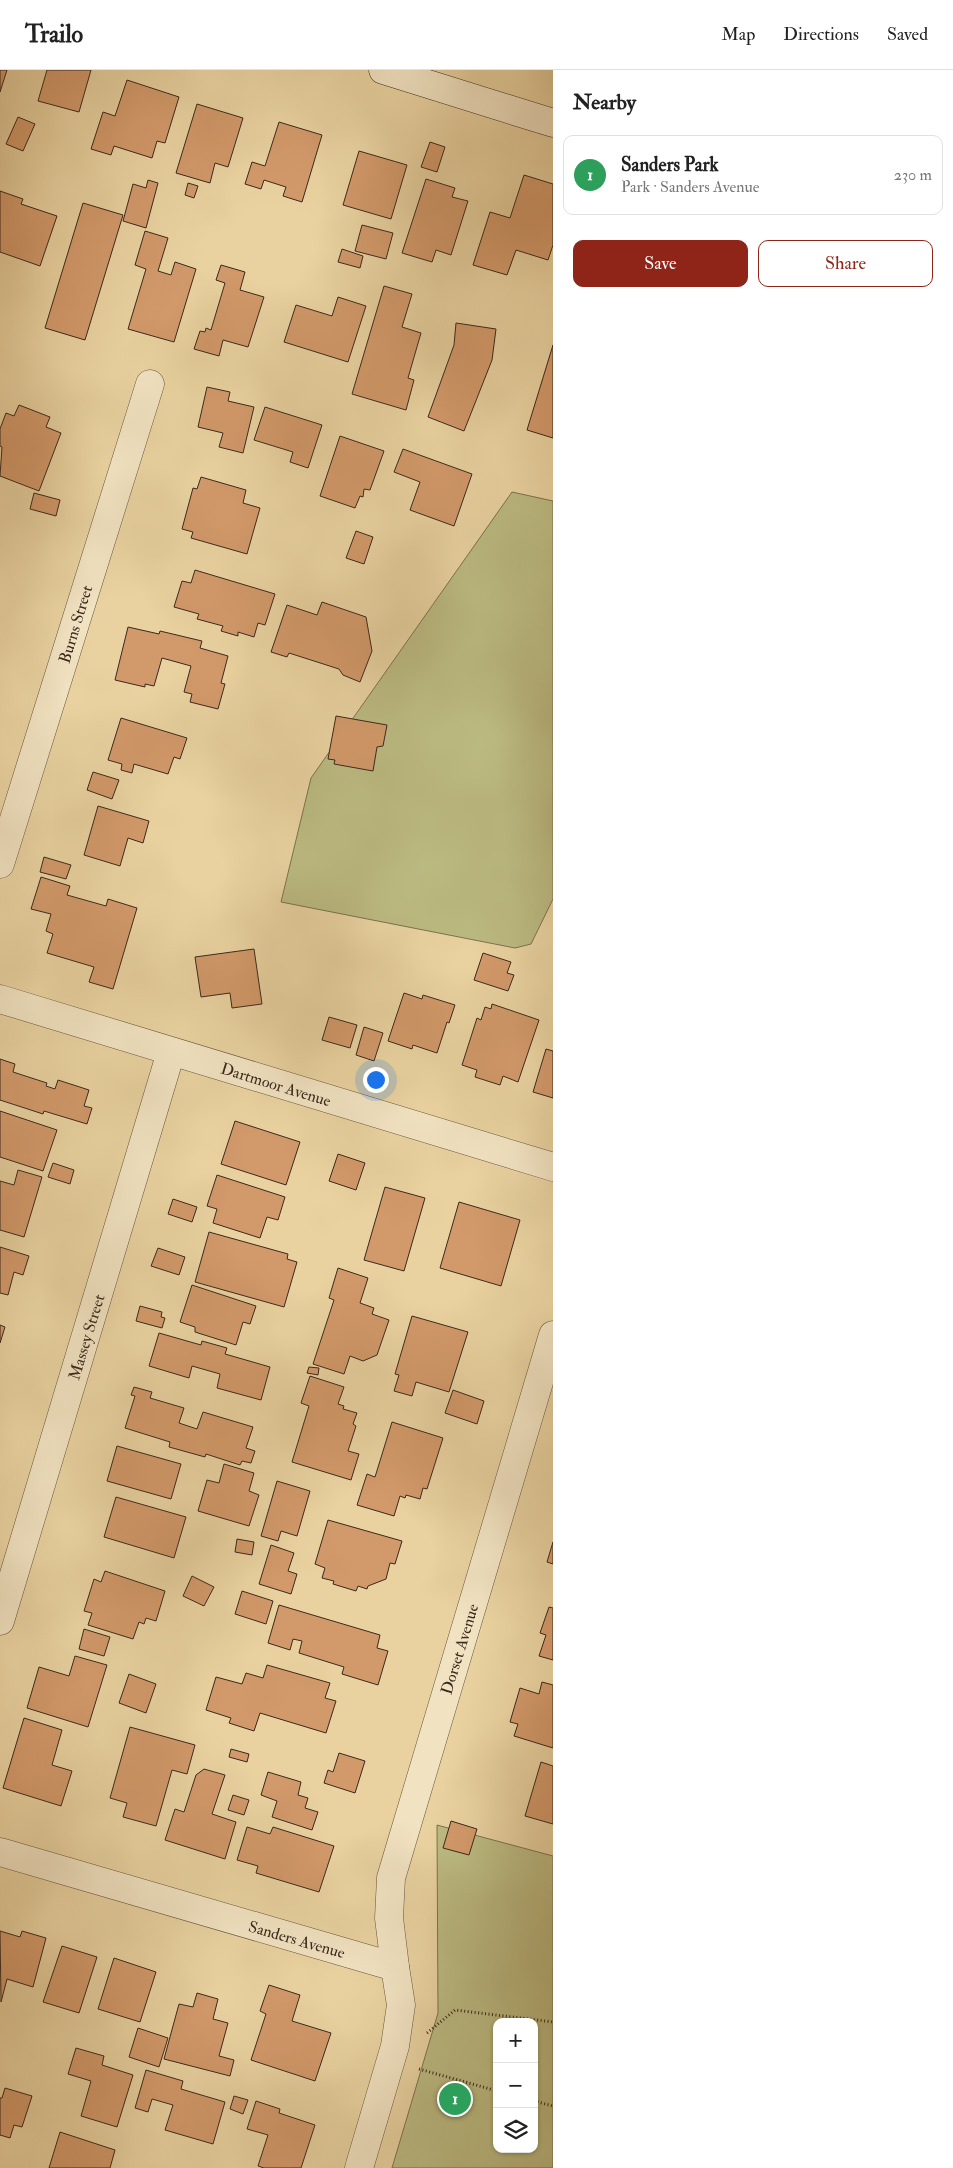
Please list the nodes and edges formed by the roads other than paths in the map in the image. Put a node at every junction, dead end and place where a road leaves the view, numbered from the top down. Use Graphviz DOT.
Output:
graph roads {
  1 [pos="383,70"];
  2 [pos="553,123"];
  3 [pos="150,384"];
  4 [pos="0,864"];
  5 [pos="0,998"];
  6 [pos="171,1052"];
  7 [pos="553,1167"];
  8 [pos="553,1334"];
  9 [pos="0,1621"];
  10 [pos="0,1852"];
  11 [pos="395,1967"];
  12 [pos="359,2168"];
  1 -- 2 [label="street"];
  3 -- 4 [label="street, Burns Street"];
  5 -- 6 [label="street, Dartmoor Avenue"];
  6 -- 7 [label="street, Dartmoor Avenue"];
  6 -- 9 [label="street, Massey Street"];
  8 -- 11 [label="street, Dorset Avenue"];
  10 -- 11 [label="street, Sanders Avenue"];
  11 -- 12 [label="street"];
}
